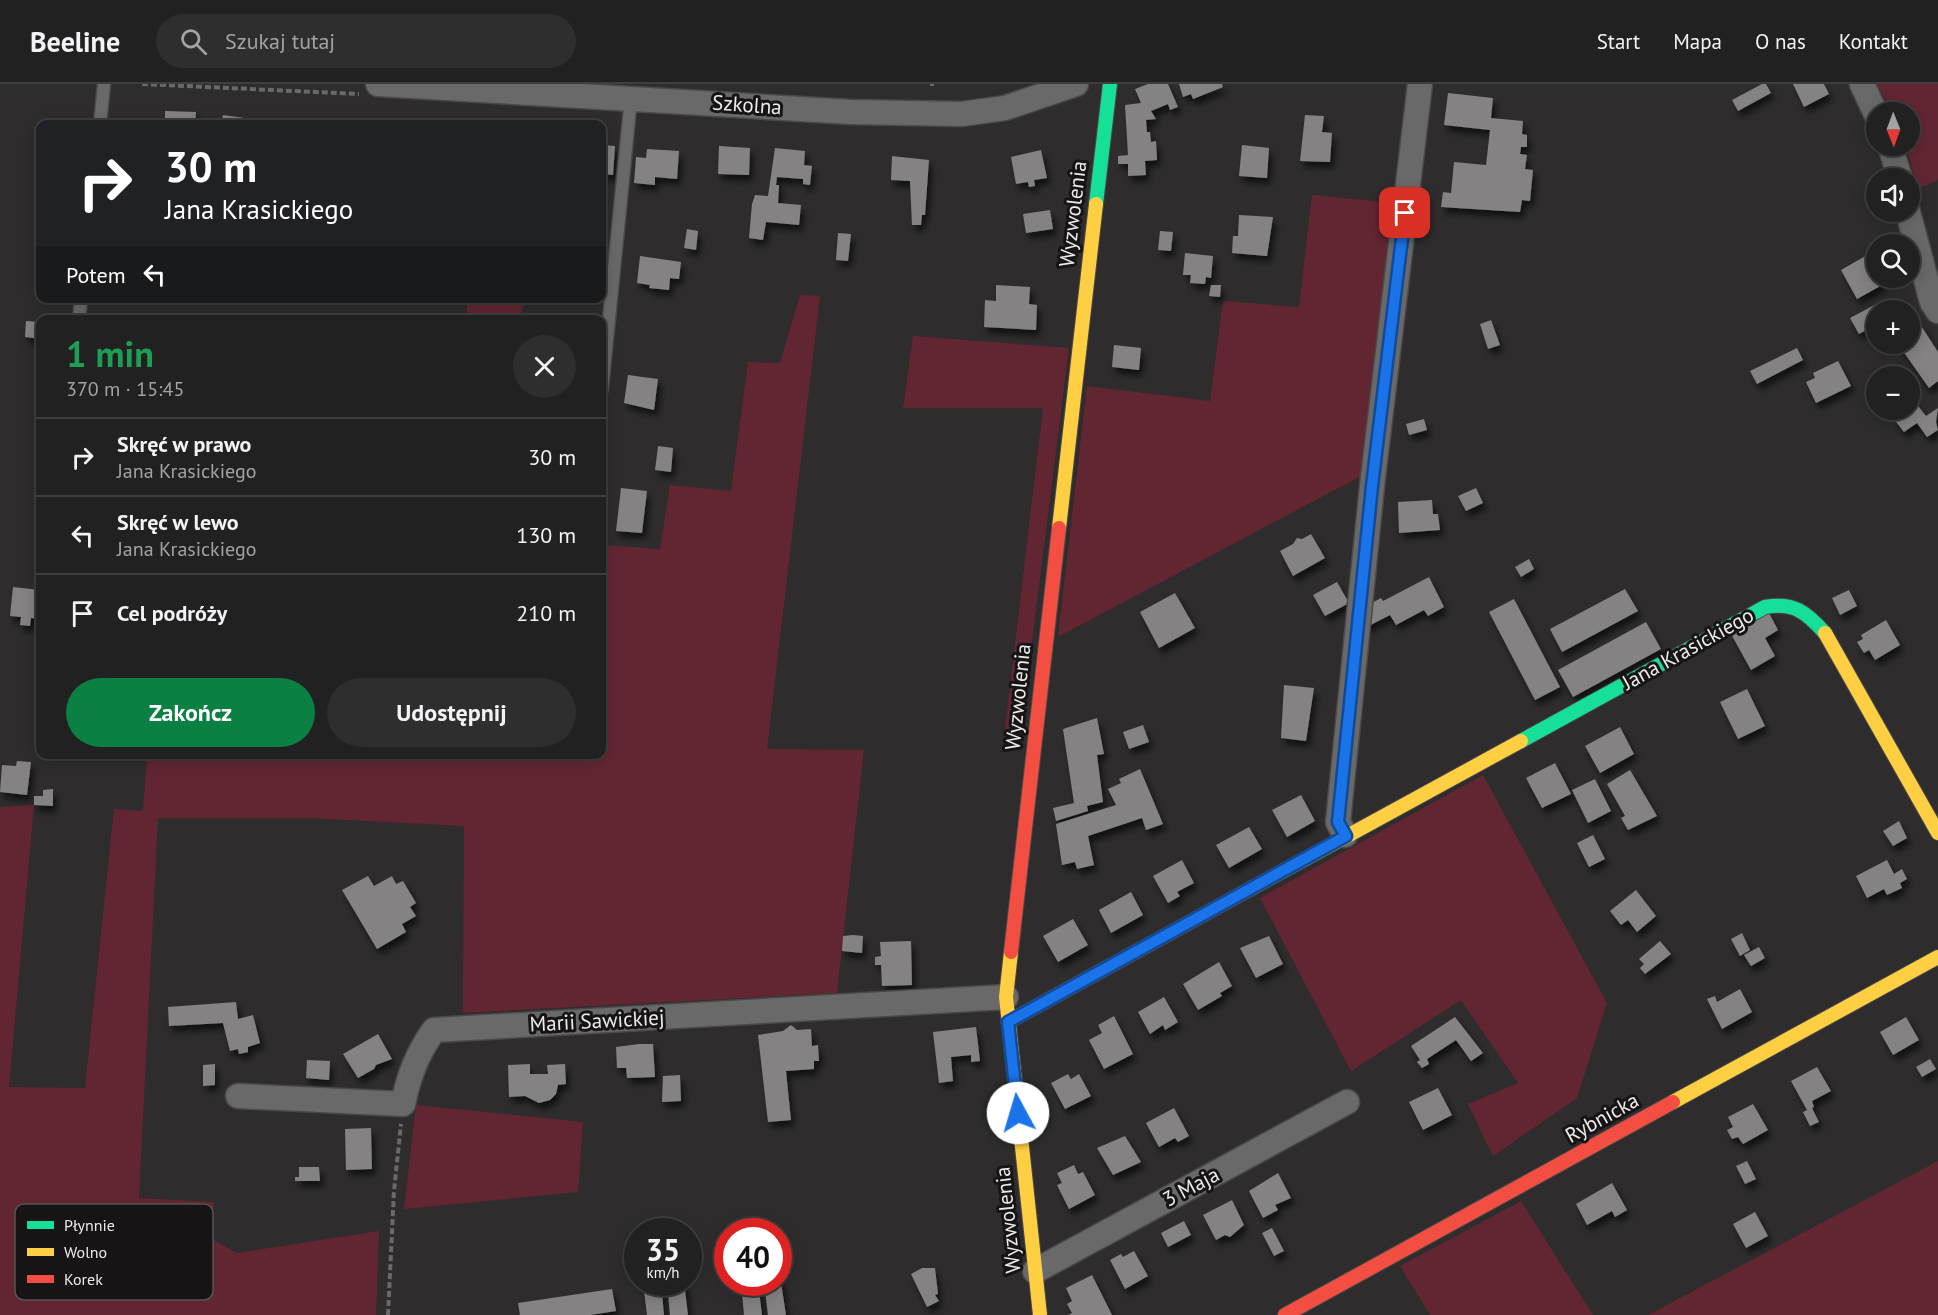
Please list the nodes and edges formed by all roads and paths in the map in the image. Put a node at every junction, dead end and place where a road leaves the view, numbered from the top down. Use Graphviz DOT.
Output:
graph roads {
  1 [pos="104,84"];
  2 [pos="378,84"];
  3 [pos="1076,84"];
  4 [pos="1110,84"];
  5 [pos="1420,84"];
  6 [pos="1862,84"];
  7 [pos="631,98"];
  8 [pos="1870,102"];
  9 [pos="100,120"];
  10 [pos="1911,222"];
  11 [pos="1938,311"];
  12 [pos="606,349"];
  13 [pos="1938,833"];
  14 [pos="1346,836"];
  15 [pos="1938,957"];
  16 [pos="1006,997"];
  17 [pos="1008,1022"];
  18 [pos="238,1096"];
  19 [pos="1347,1102"];
  20 [pos="403,1104"];
  21 [pos="1035,1271"];
  22 [pos="388,1315"];
  23 [pos="1040,1315"];
  24 [pos="1286,1315"];
  1 -- 9 [label="lane"];
  2 -- 7 [label="street, Szkolna"];
  3 -- 7 [label="street, Szkolna"];
  4 -- 16 [label="street, Wyzwolenia"];
  5 -- 14 [label="street"];
  6 -- 8 [label="street"];
  7 -- 12 [label="lane"];
  10 -- 11 [label="street"];
  13 -- 14 [label="street, Jana Krasickiego"];
  14 -- 17 [label="street, Jana Krasickiego"];
  15 -- 24 [label="street, Rybnicka"];
  16 -- 17 [label="street, Wyzwolenia"];
  16 -- 20 [label="street, Marii Sawickiej"];
  17 -- 21 [label="street, Wyzwolenia"];
  18 -- 20 [label="street"];
  19 -- 21 [label="street, 3 Maja"];
  20 -- 22 [label="path"];
  21 -- 23 [label="street, Wyzwolenia"];
}
